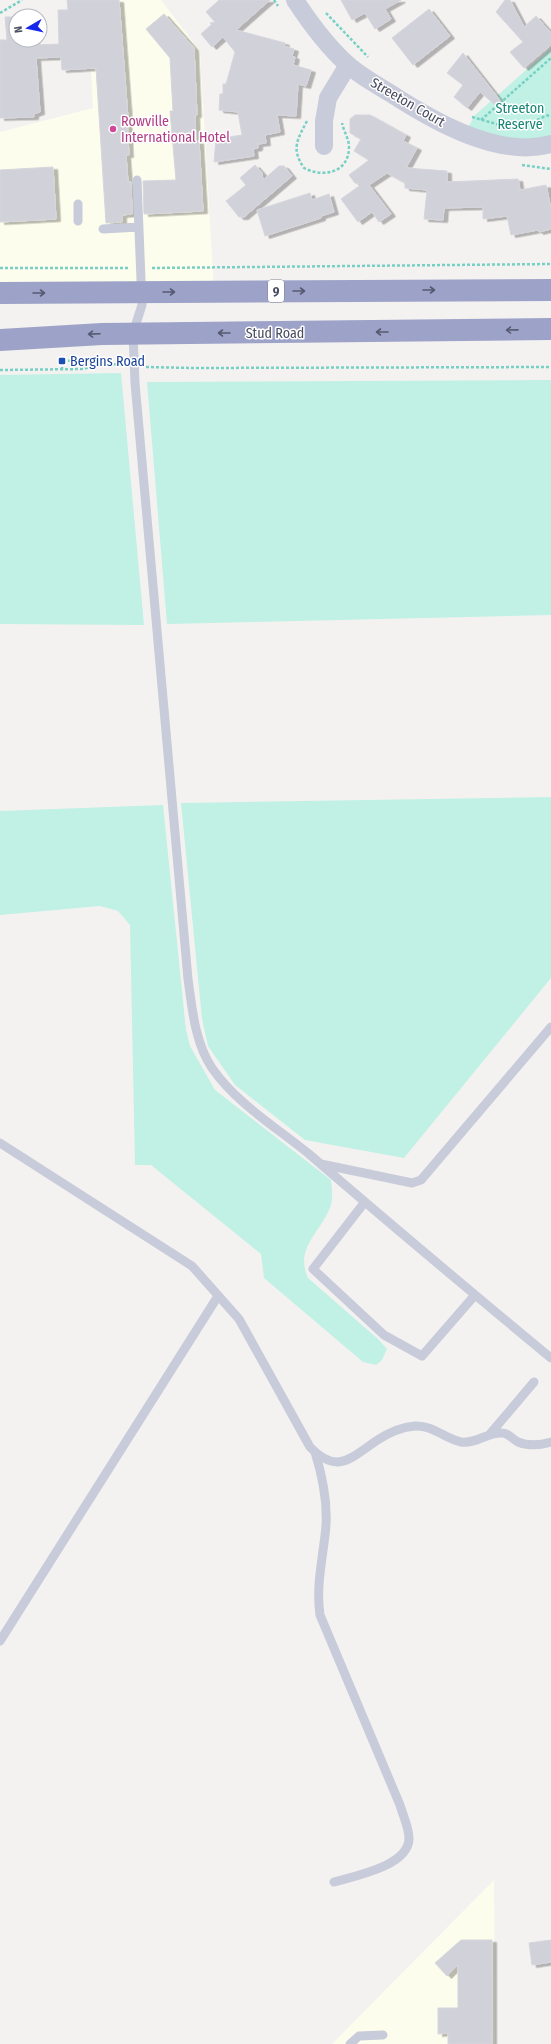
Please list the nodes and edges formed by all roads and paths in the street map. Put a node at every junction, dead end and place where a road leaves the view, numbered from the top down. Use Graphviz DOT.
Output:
graph roads {
  1 [pos="22,0"];
  2 [pos="295,0"];
  3 [pos="324,9"];
  4 [pos="0,13"];
  5 [pos="551,58"];
  6 [pos="372,61"];
  7 [pos="348,64"];
  8 [pos="551,115"];
  9 [pos="469,116"];
  10 [pos="481,120"];
  11 [pos="502,126"];
  12 [pos="513,128"];
  13 [pos="551,144"];
  14 [pos="324,146"];
  15 [pos="137,180"];
  16 [pos="78,204"];
  17 [pos="78,221"];
  18 [pos="139,227"];
  19 [pos="103,229"];
  20 [pos="551,264"];
  21 [pos="0,268"];
  22 [pos="141,268"];
  23 [pos="551,290"];
  24 [pos="142,292"];
  25 [pos="0,293"];
  26 [pos="551,329"];
  27 [pos="133,333"];
  28 [pos="0,340"];
  29 [pos="98,360"];
  30 [pos="134,366"];
  31 [pos="551,367"];
  32 [pos="0,370"];
  33 [pos="62,370"];
  34 [pos="551,1026"];
  35 [pos="0,1143"];
  36 [pos="320,1164"];
  37 [pos="364,1203"];
  38 [pos="475,1295"];
  39 [pos="218,1296"];
  40 [pos="551,1358"];
  41 [pos="534,1382"];
  42 [pos="490,1434"];
  43 [pos="551,1442"];
  44 [pos="315,1452"];
  45 [pos="0,1641"];
  46 [pos="334,1882"];
  47 [pos="383,2035"];
  48 [pos="350,2044"];
  1 -- 4 [label="path"];
  2 -- 7 [label="street, Streeton Court"];
  3 -- 6 [label="path"];
  5 -- 10 [label="path"];
  7 -- 13 [label="street, Streeton Court"];
  7 -- 14 [label="street"];
  8 -- 12 [label="path"];
  9 -- 10 [label="path"];
  10 -- 11 [label="path"];
  15 -- 18 [label="lane"];
  16 -- 17 [label="lane"];
  18 -- 19 [label="lane"];
  18 -- 22 [label="lane"];
  20 -- 22 [label="path"];
  21 -- 22 [label="path"];
  22 -- 24 [label="lane"];
  24 -- 23 [label="highway, 9, one-way"];
  25 -- 24 [label="highway, 9, one-way"];
  24 -- 27 [label="lane"];
  26 -- 27 [label="highway, Stud Road, one-way"];
  27 -- 28 [label="highway, Stud Road, one-way"];
  27 -- 30 [label="lane"];
  29 -- 33 [label="path"];
  30 -- 31 [label="path"];
  30 -- 33 [label="path"];
  30 -- 36 [label="lane"];
  32 -- 33 [label="path"];
  34 -- 36 [label="lane"];
  35 -- 39 [label="lane"];
  36 -- 37 [label="lane"];
  37 -- 38 [label="lane"];
  37 -- 38 [label="lane"];
  38 -- 40 [label="lane"];
  39 -- 44 [label="lane"];
  39 -- 45 [label="lane"];
  41 -- 42 [label="lane"];
  42 -- 43 [label="lane"];
  42 -- 44 [label="lane"];
  44 -- 46 [label="lane"];
  47 -- 48 [label="lane"];
}
